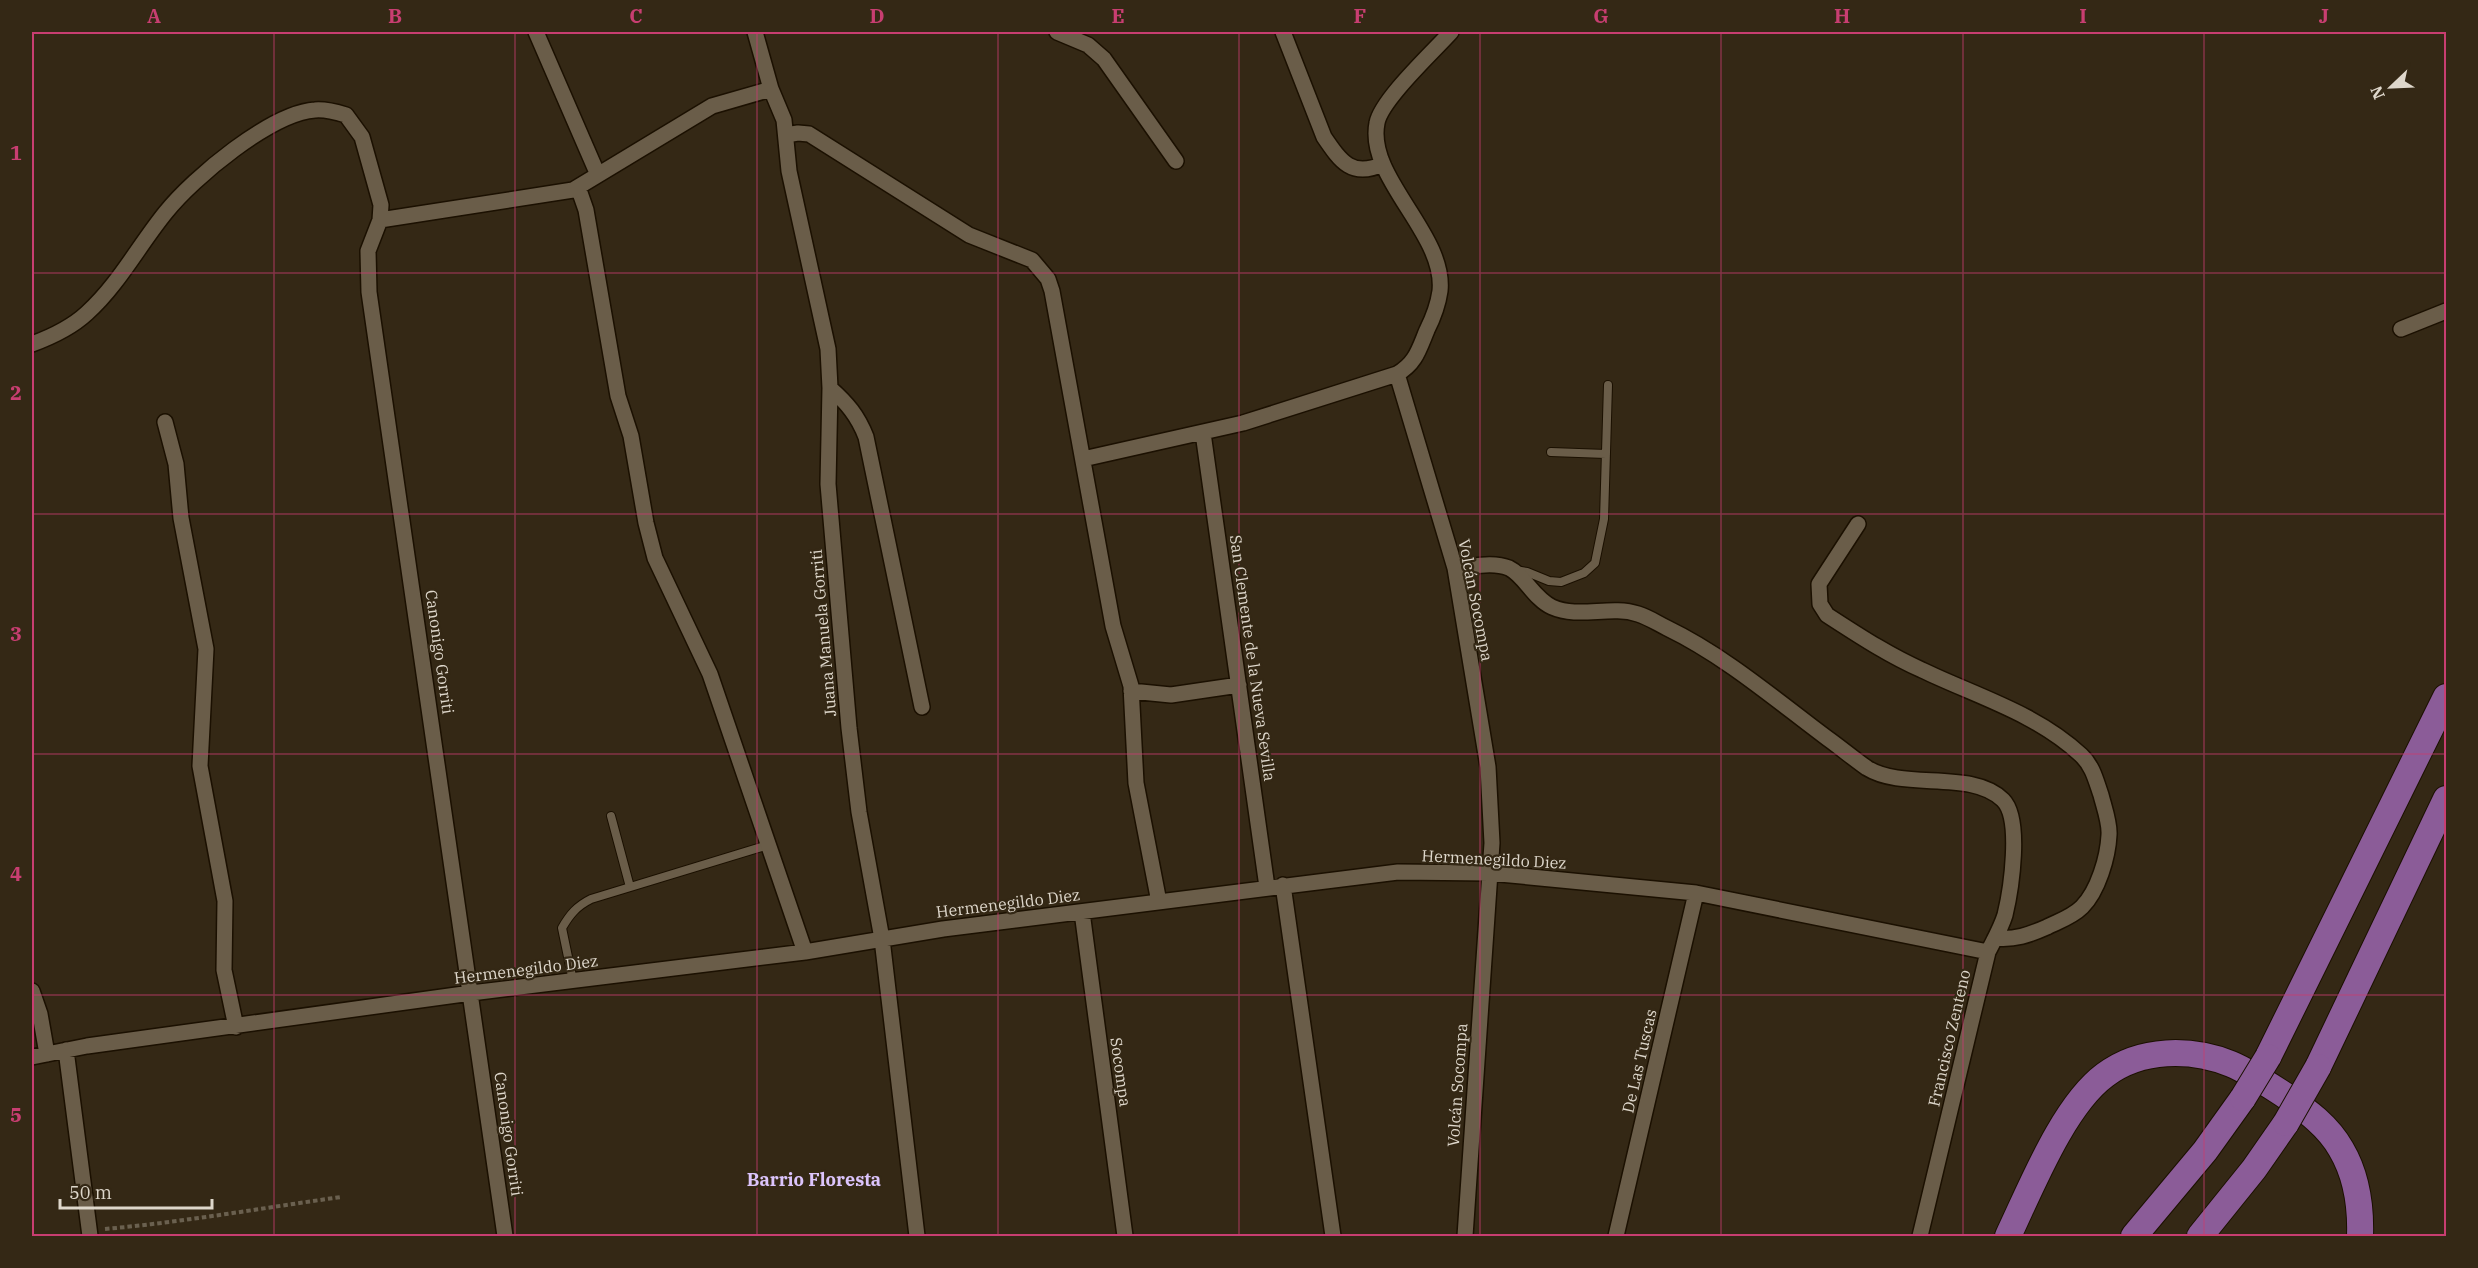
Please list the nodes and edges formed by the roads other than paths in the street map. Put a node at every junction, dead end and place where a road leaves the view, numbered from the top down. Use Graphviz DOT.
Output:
graph roads {
  1 [pos="536,32"];
  2 [pos="754,32"];
  3 [pos="1057,32"];
  4 [pos="1283,32"];
  5 [pos="1451,32"];
  6 [pos="771,89"];
  7 [pos="786,135"];
  8 [pos="1176,161"];
  9 [pos="1383,164"];
  10 [pos="598,175"];
  11 [pos="578,188"];
  12 [pos="380,220"];
  13 [pos="2446,311"];
  14 [pos="2401,329"];
  15 [pos="32,344"];
  16 [pos="1397,374"];
  17 [pos="1608,385"];
  18 [pos="830,388"];
  19 [pos="165,422"];
  20 [pos="1203,433"];
  21 [pos="1551,452"];
  22 [pos="1606,454"];
  23 [pos="1083,459"];
  24 [pos="1858,524"];
  25 [pos="1455,568"];
  26 [pos="1511,569"];
  27 [pos="1239,685"];
  28 [pos="1131,691"];
  29 [pos="2446,697"];
  30 [pos="922,707"];
  31 [pos="2446,799"];
  32 [pos="611,816"];
  33 [pos="768,845"];
  34 [pos="1489,873"];
  35 [pos="1283,885"];
  36 [pos="630,887"];
  37 [pos="1267,887"];
  38 [pos="1696,893"];
  39 [pos="1159,902"];
  40 [pos="1082,912"];
  41 [pos="1995,938"];
  42 [pos="882,939"];
  43 [pos="805,952"];
  44 [pos="1988,952"];
  45 [pos="573,981"];
  46 [pos="32,991"];
  47 [pos="471,993"];
  48 [pos="236,1027"];
  49 [pos="66,1050"];
  50 [pos="47,1054"];
  51 [pos="32,1057"];
  52 [pos="89,1234"];
  53 [pos="505,1236"];
  54 [pos="917,1236"];
  55 [pos="1125,1236"];
  56 [pos="1333,1236"];
  57 [pos="1465,1236"];
  58 [pos="1616,1236"];
  59 [pos="1920,1236"];
  60 [pos="2008,1236"];
  61 [pos="2134,1236"];
  62 [pos="2200,1236"];
  63 [pos="2360,1236"];
  1 -- 10 [label="street"];
  2 -- 6 [label="street, Juana Manuela Gorriti"];
  3 -- 8 [label="street"];
  4 -- 9 [label="street"];
  5 -- 9 [label="street"];
  6 -- 7 [label="street, Juana Manuela Gorriti"];
  6 -- 10 [label="street"];
  7 -- 18 [label="street, Juana Manuela Gorriti"];
  7 -- 23 [label="street"];
  9 -- 16 [label="street"];
  10 -- 11 [label="street"];
  11 -- 12 [label="street"];
  11 -- 33 [label="street"];
  12 -- 15 [label="street, Canonigo Gorriti"];
  12 -- 47 [label="street, Canonigo Gorriti"];
  13 -- 14 [label="street"];
  16 -- 20 [label="street"];
  16 -- 25 [label="street, Volcán Socompa"];
  17 -- 22 [label="lane"];
  18 -- 30 [label="street"];
  18 -- 42 [label="street, Juana Manuela Gorriti"];
  19 -- 48 [label="street"];
  20 -- 23 [label="street"];
  20 -- 27 [label="street, San Clemente de la Nueva Sevilla"];
  21 -- 22 [label="lane"];
  22 -- 26 [label="lane"];
  23 -- 28 [label="street"];
  24 -- 41 [label="street"];
  25 -- 26 [label="street"];
  25 -- 34 [label="street, Volcán Socompa"];
  26 -- 41 [label="street, Francisco Zenteno"];
  27 -- 28 [label="street"];
  27 -- 37 [label="street, San Clemente de la Nueva Sevilla"];
  28 -- 39 [label="street"];
  29 -- 61 [label="main road, bridge"];
  31 -- 62 [label="main road, bridge"];
  32 -- 36 [label="lane"];
  33 -- 36 [label="lane"];
  33 -- 43 [label="street"];
  34 -- 35 [label="street, Hermenegildo Diez"];
  34 -- 38 [label="street, Hermenegildo Diez"];
  34 -- 57 [label="street, Volcán Socompa"];
  35 -- 37 [label="street, Hermenegildo Diez"];
  35 -- 56 [label="street"];
  36 -- 45 [label="lane"];
  37 -- 39 [label="street, Hermenegildo Diez"];
  38 -- 44 [label="street, Hermenegildo Diez"];
  38 -- 58 [label="street, De Las Tuscas"];
  39 -- 40 [label="street, Hermenegildo Diez"];
  40 -- 42 [label="street, Hermenegildo Diez"];
  40 -- 55 [label="street, Socompa"];
  41 -- 44 [label="street, Francisco Zenteno"];
  42 -- 43 [label="street, Hermenegildo Diez"];
  42 -- 54 [label="street, Juana Manuela Gorriti"];
  43 -- 45 [label="street, Hermenegildo Diez"];
  44 -- 59 [label="street, Francisco Zenteno"];
  45 -- 47 [label="street, Hermenegildo Diez"];
  46 -- 50 [label="street"];
  47 -- 48 [label="street, Hermenegildo Diez"];
  47 -- 53 [label="street, Canonigo Gorriti"];
  48 -- 49 [label="street, Hermenegildo Diez"];
  49 -- 50 [label="street, Hermenegildo Diez"];
  49 -- 52 [label="street"];
  50 -- 51 [label="street, Hermenegildo Diez"];
  60 -- 63 [label="main road"];
}
